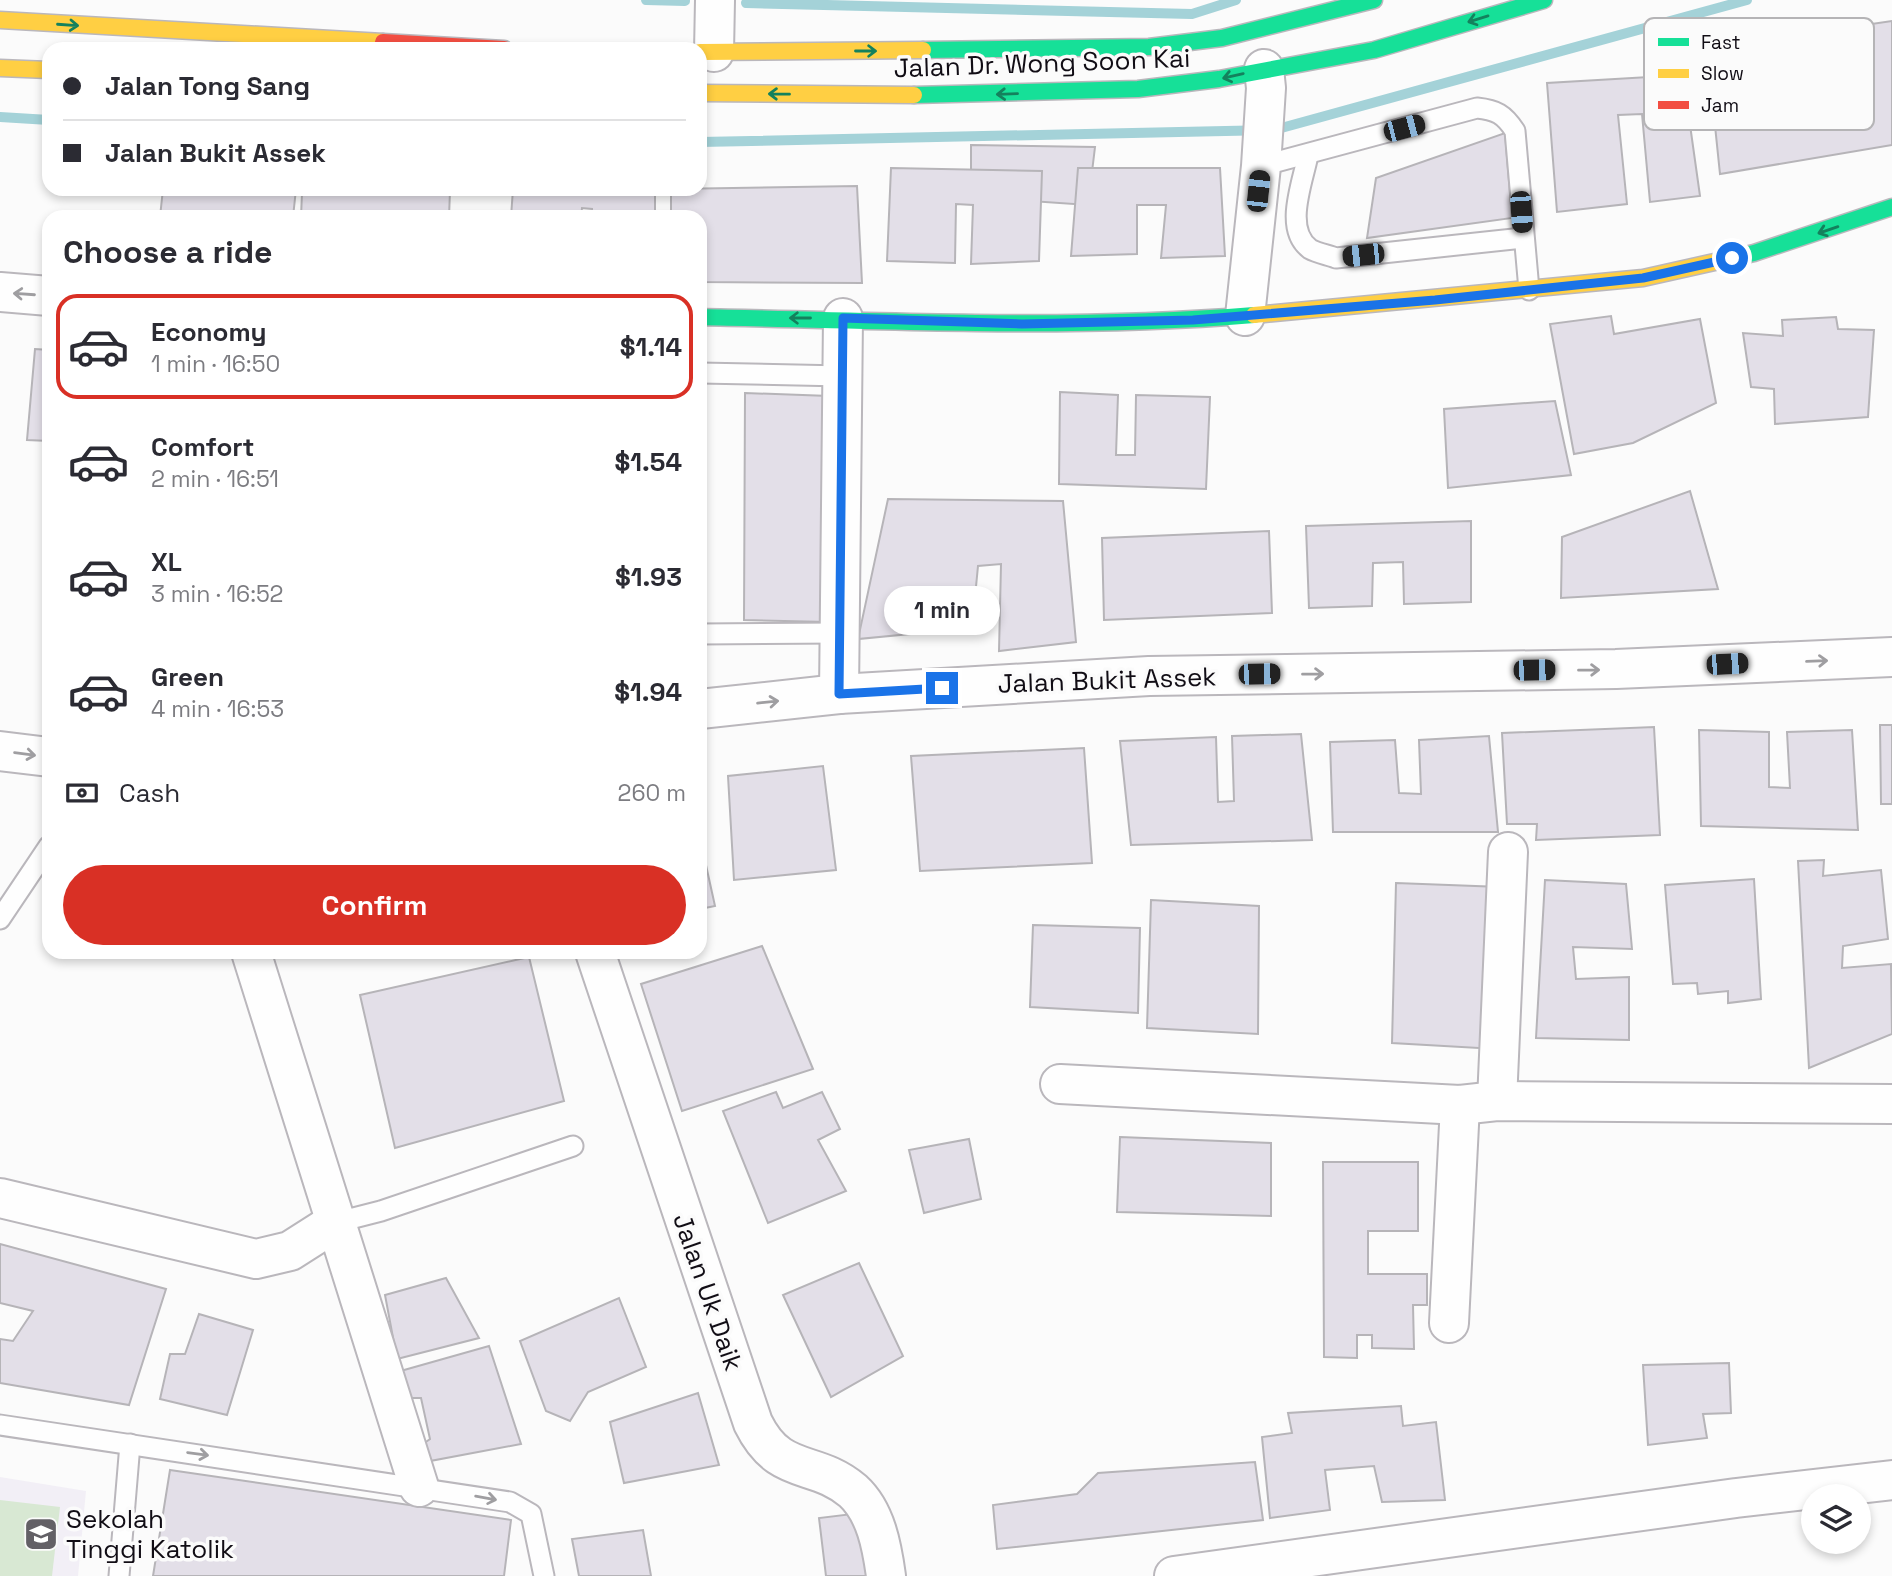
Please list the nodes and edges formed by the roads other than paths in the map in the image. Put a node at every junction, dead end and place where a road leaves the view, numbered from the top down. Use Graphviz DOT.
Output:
graph roads {
  1 [pos="715,0"];
  2 [pos="1374,0"];
  3 [pos="1544,0"];
  4 [pos="1304,8"];
  5 [pos="0,20"];
  6 [pos="383,42"];
  7 [pos="707,52"];
  8 [pos="0,68"];
  9 [pos="42,70"];
  10 [pos="1265,78"];
  11 [pos="707,93"];
  12 [pos="1308,155"];
  13 [pos="1261,158"];
  14 [pos="1892,207"];
  15 [pos="1523,238"];
  16 [pos="1529,290"];
  17 [pos="0,292"];
  18 [pos="42,295"];
  19 [pos="1245,316"];
  20 [pos="707,317"];
  21 [pos="843,318"];
  22 [pos="707,373"];
  23 [pos="843,376"];
  24 [pos="840,633"];
  25 [pos="707,634"];
  26 [pos="1892,657"];
  27 [pos="839,694"];
  28 [pos="707,708"];
  29 [pos="0,751"];
  30 [pos="42,756"];
  31 [pos="1508,852"];
  32 [pos="42,856"];
  33 [pos="0,919"];
  34 [pos="253,959"];
  35 [pos="597,959"];
  36 [pos="1059,1084"];
  37 [pos="1478,1103"];
  38 [pos="1892,1104"];
  39 [pos="572,1146"];
  40 [pos="0,1198"];
  41 [pos="334,1223"];
  42 [pos="1449,1323"];
  43 [pos="0,1425"];
  44 [pos="130,1444"];
  45 [pos="1892,1480"];
  46 [pos="419,1487"];
  47 [pos="119,1576"];
  48 [pos="544,1576"];
  49 [pos="886,1576"];
  50 [pos="1174,1576"];
  1 -- 7 [label="street"];
  2 -- 4 [label="main road, Jalan Dr. Wong Soon Kai"];
  3 -- 10 [label="main road, Jalan Dr. Wong Soon Kai, one-way"];
  7 -- 4 [label="main road, Jalan Dr. Wong Soon Kai, one-way"];
  5 -- 6 [label="main road, one-way"];
  8 -- 9 [label="main road"];
  10 -- 11 [label="main road, Jalan Dr. Wong Soon Kai, one-way"];
  10 -- 13 [label="street"];
  12 -- 13 [label="lane"];
  12 -- 15 [label="lane"];
  12 -- 15 [label="lane"];
  13 -- 19 [label="street"];
  14 -- 16 [label="main road, one-way"];
  15 -- 16 [label="lane"];
  16 -- 19 [label="main road"];
  18 -- 17 [label="street, one-way"];
  19 -- 21 [label="main road"];
  21 -- 20 [label="main road, one-way"];
  21 -- 23 [label="street"];
  22 -- 23 [label="lane"];
  23 -- 24 [label="street"];
  24 -- 25 [label="lane"];
  24 -- 27 [label="street"];
  27 -- 26 [label="street, Jalan Bukit Assek, one-way"];
  28 -- 27 [label="street, Jalan Bukit Assek, one-way"];
  29 -- 30 [label="street, one-way"];
  31 -- 37 [label="street"];
  32 -- 33 [label="lane"];
  34 -- 41 [label="street"];
  35 -- 49 [label="street, Jalan Uk Daik"];
  36 -- 37 [label="street"];
  37 -- 38 [label="street"];
  37 -- 42 [label="street"];
  39 -- 41 [label="lane"];
  40 -- 41 [label="street"];
  41 -- 46 [label="street"];
  43 -- 44 [label="lane"];
  44 -- 46 [label="lane, one-way"];
  44 -- 47 [label="lane"];
  45 -- 50 [label="street"];
  46 -- 48 [label="lane, one-way"];
}
